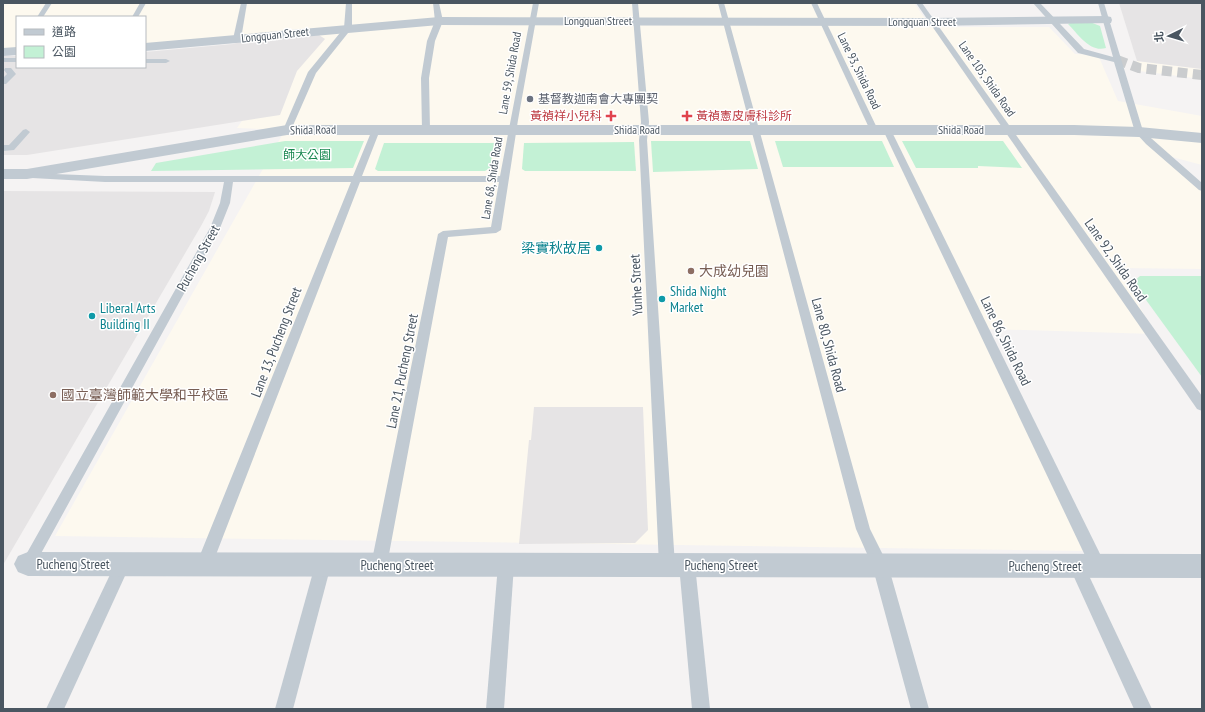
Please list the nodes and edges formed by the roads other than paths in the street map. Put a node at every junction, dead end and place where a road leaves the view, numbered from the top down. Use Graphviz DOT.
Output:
graph roads {
  1 [pos="49,3"];
  2 [pos="143,3"];
  3 [pos="244,3"];
  4 [pos="349,3"];
  5 [pos="436,3"];
  6 [pos="536,3"];
  7 [pos="635,3"];
  8 [pos="720,3"];
  9 [pos="814,3"];
  10 [pos="919,3"];
  11 [pos="1036,3"];
  12 [pos="1101,3"];
  13 [pos="41,16"];
  14 [pos="136,16"];
  15 [pos="1052,20"];
  16 [pos="1106,20"];
  17 [pos="439,21"];
  18 [pos="532,21"];
  19 [pos="636,22"];
  20 [pos="725,22"];
  21 [pos="822,22"];
  22 [pos="932,22"];
  23 [pos="348,28"];
  24 [pos="237,39"];
  25 [pos="146,47"];
  26 [pos="14,54"];
  27 [pos="3,60"];
  28 [pos="1117,60"];
  29 [pos="146,61"];
  30 [pos="166,61"];
  31 [pos="5,71"];
  32 [pos="3,82"];
  33 [pos="287,130"];
  34 [pos="376,130"];
  35 [pos="426,130"];
  36 [pos="512,130"];
  37 [pos="643,130"];
  38 [pos="755,130"];
  39 [pos="880,130"];
  40 [pos="1008,130"];
  41 [pos="26,132"];
  42 [pos="1139,132"];
  43 [pos="1202,138"];
  44 [pos="3,148"];
  45 [pos="3,174"];
  46 [pos="27,174"];
  47 [pos="356,179"];
  48 [pos="504,179"];
  49 [pos="229,180"];
  50 [pos="1202,188"];
  51 [pos="496,230"];
  52 [pos="1202,406"];
  53 [pos="28,564"];
  54 [pos="122,564"];
  55 [pos="204,565"];
  56 [pos="323,565"];
  57 [pos="379,565"];
  58 [pos="506,565"];
  59 [pos="677,565"];
  60 [pos="880,566"];
  61 [pos="1088,566"];
  62 [pos="1202,566"];
  63 [pos="55,709"];
  64 [pos="284,709"];
  65 [pos="495,709"];
  66 [pos="701,709"];
  67 [pos="920,709"];
  68 [pos="1143,709"];
  1 -- 13 [label="lane"];
  2 -- 14 [label="lane"];
  3 -- 24 [label="lane"];
  4 -- 23 [label="lane"];
  5 -- 17 [label="lane"];
  6 -- 18 [label="lane, Lane 59, Shida Road"];
  7 -- 19 [label="lane, Yunhe Street"];
  8 -- 20 [label="lane, Lane 80, Shida Road"];
  9 -- 21 [label="lane, Lane 93, Shida Road"];
  10 -- 22 [label="lane, Lane 105, Shida Road"];
  11 -- 15 [label="lane"];
  12 -- 16 [label="lane"];
  15 -- 16 [label="street, Longquan Street"];
  15 -- 22 [label="street, Longquan Street"];
  15 -- 28 [label="lane"];
  16 -- 28 [label="lane"];
  17 -- 18 [label="street, Longquan Street"];
  17 -- 23 [label="street, Longquan Street"];
  17 -- 35 [label="lane"];
  18 -- 19 [label="street, Longquan Street"];
  18 -- 36 [label="lane, Lane 59, Shida Road"];
  19 -- 20 [label="street, Longquan Street"];
  19 -- 37 [label="lane, Yunhe Street"];
  20 -- 21 [label="street, Longquan Street"];
  20 -- 38 [label="lane, Lane 80, Shida Road"];
  21 -- 22 [label="street, Longquan Street"];
  21 -- 39 [label="lane, Lane 93, Shida Road"];
  22 -- 40 [label="lane, Lane 105, Shida Road"];
  23 -- 24 [label="street, Longquan Street"];
  23 -- 33 [label="lane"];
  24 -- 25 [label="street, Longquan Street"];
  26 -- 27 [label="lane"];
  26 -- 31 [label="lane"];
  28 -- 42 [label="lane"];
  29 -- 30 [label="lane"];
  31 -- 32 [label="lane"];
  33 -- 34 [label="street, Shida Road"];
  33 -- 46 [label="street, Shida Road"];
  34 -- 35 [label="street, Shida Road"];
  34 -- 47 [label="lane, Lane 13, Pucheng Street"];
  35 -- 36 [label="street, Shida Road"];
  36 -- 37 [label="street, Shida Road"];
  36 -- 48 [label="lane, Lane 68, Shida Road"];
  37 -- 38 [label="street, Shida Road"];
  37 -- 59 [label="lane, Yunhe Street"];
  38 -- 39 [label="street, Shida Road"];
  38 -- 60 [label="lane, Lane 80, Shida Road"];
  39 -- 40 [label="street, Shida Road"];
  39 -- 61 [label="lane, Lane 86, Shida Road"];
  40 -- 42 [label="street, Shida Road"];
  40 -- 52 [label="lane, Lane 92, Shida Road"];
  41 -- 44 [label="lane"];
  42 -- 43 [label="street, Shida Road"];
  42 -- 50 [label="lane"];
  45 -- 46 [label="street, Shida Road"];
  46 -- 49 [label="lane, Shida Road"];
  47 -- 48 [label="lane, Shida Road"];
  47 -- 49 [label="lane, Shida Road"];
  47 -- 55 [label="lane, Lane 13, Pucheng Street"];
  48 -- 51 [label="lane, Lane 68, Shida Road"];
  49 -- 53 [label="lane, Pucheng Street"];
  51 -- 57 [label="lane, Lane 21, Pucheng Street"];
  53 -- 54 [label="street, Pucheng Street"];
  54 -- 55 [label="street, Pucheng Street"];
  54 -- 63 [label="lane"];
  55 -- 56 [label="street, Pucheng Street"];
  56 -- 57 [label="street, Pucheng Street"];
  56 -- 64 [label="lane"];
  57 -- 58 [label="street, Pucheng Street"];
  58 -- 59 [label="street, Pucheng Street"];
  58 -- 65 [label="lane"];
  59 -- 60 [label="street, Pucheng Street"];
  59 -- 66 [label="lane, Yunhe Street"];
  60 -- 61 [label="street, Pucheng Street"];
  60 -- 67 [label="lane, Lane 80, Shida Road"];
  61 -- 62 [label="street, Pucheng Street"];
  61 -- 68 [label="lane, Lane 86, Shida Road"];
}
